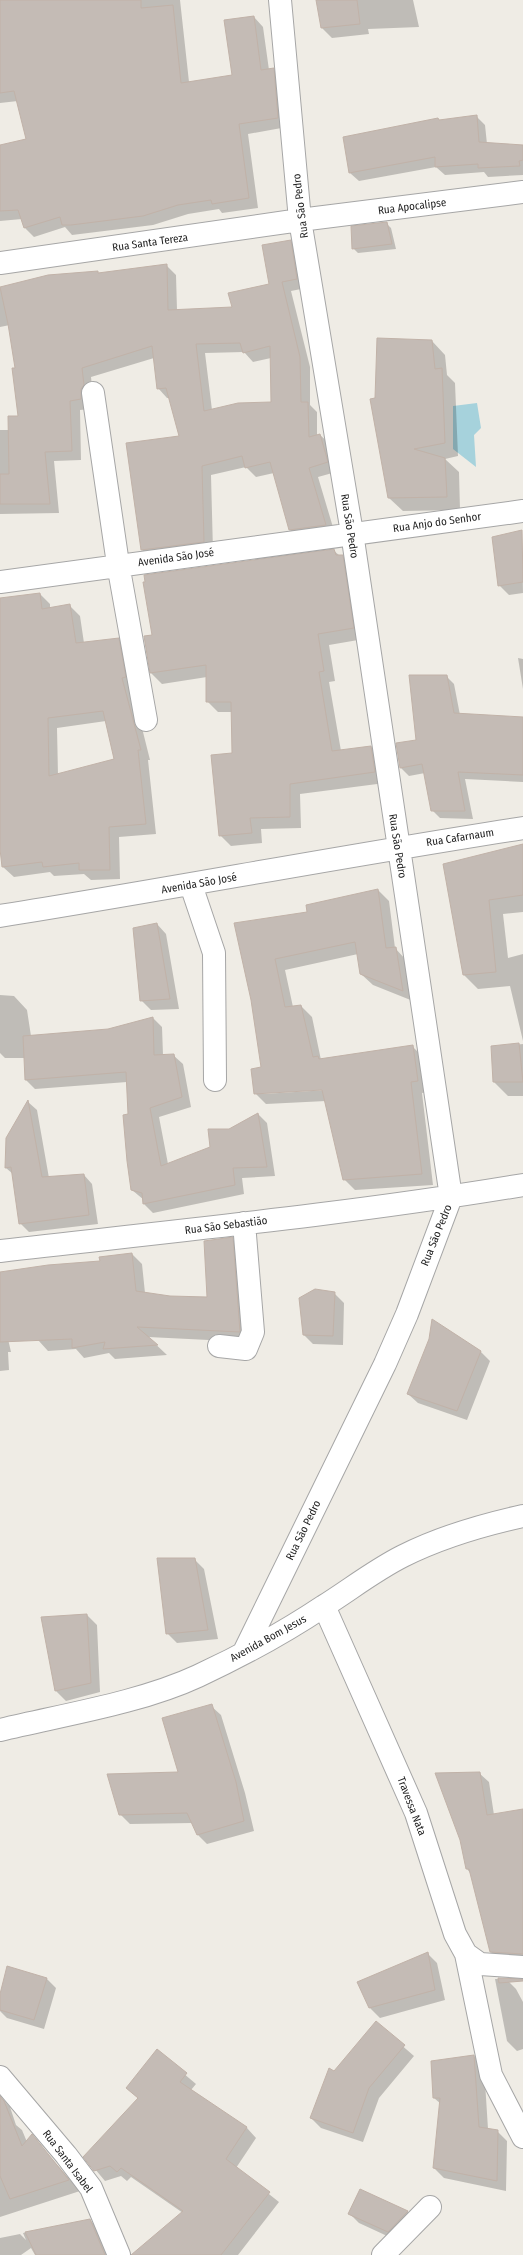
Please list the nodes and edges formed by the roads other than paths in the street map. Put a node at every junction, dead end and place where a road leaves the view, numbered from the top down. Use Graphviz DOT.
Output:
graph roads {
  1 [pos="280,0"];
  2 [pos="523,192"];
  3 [pos="300,220"];
  4 [pos="0,263"];
  5 [pos="93,393"];
  6 [pos="523,511"];
  7 [pos="352,533"];
  8 [pos="118,564"];
  9 [pos="0,582"];
  10 [pos="146,720"];
  11 [pos="523,828"];
  12 [pos="398,847"];
  13 [pos="191,885"];
  14 [pos="0,916"];
  15 [pos="215,1080"];
  16 [pos="523,1185"];
  17 [pos="451,1197"];
  18 [pos="244,1223"];
  19 [pos="0,1251"];
  20 [pos="219,1346"];
  21 [pos="523,1516"];
  22 [pos="324,1606"];
  23 [pos="244,1652"];
  24 [pos="0,1730"];
  25 [pos="466,1954"];
  26 [pos="523,1967"];
  27 [pos="0,2077"];
  28 [pos="523,2137"];
  29 [pos="430,2207"];
  30 [pos="119,2255"];
  31 [pos="383,2255"];
  1 -- 3 [label="street, Rua São Pedro"];
  2 -- 3 [label="street, Rua Apocalipse"];
  3 -- 4 [label="street, Rua Santa Tereza"];
  3 -- 7 [label="street, Rua São Pedro"];
  5 -- 8 [label="street"];
  6 -- 7 [label="street, Rua Anjo do Senhor"];
  7 -- 8 [label="street, Avenida São José"];
  7 -- 12 [label="street, Rua São Pedro"];
  8 -- 9 [label="street, Avenida São José"];
  8 -- 10 [label="street"];
  11 -- 12 [label="street, Rua Cafarnaum"];
  12 -- 13 [label="street, Avenida São José"];
  12 -- 17 [label="street, Rua São Pedro"];
  13 -- 14 [label="street, Avenida São José"];
  13 -- 15 [label="street"];
  16 -- 17 [label="street, Rua São Sebastião"];
  17 -- 18 [label="street, Rua São Sebastião"];
  17 -- 23 [label="street, Rua São Pedro"];
  18 -- 19 [label="street, Rua São Sebastião"];
  18 -- 20 [label="street"];
  21 -- 22 [label="street, Avenida Bom Jesus"];
  22 -- 23 [label="street, Avenida Bom Jesus"];
  22 -- 25 [label="street, Travessa Nata"];
  23 -- 24 [label="street, Avenida Bom Jesus"];
  25 -- 26 [label="street, Travessa Nata"];
  25 -- 28 [label="street"];
  27 -- 30 [label="street, Rua Santa Isabel"];
  29 -- 31 [label="street"];
}
